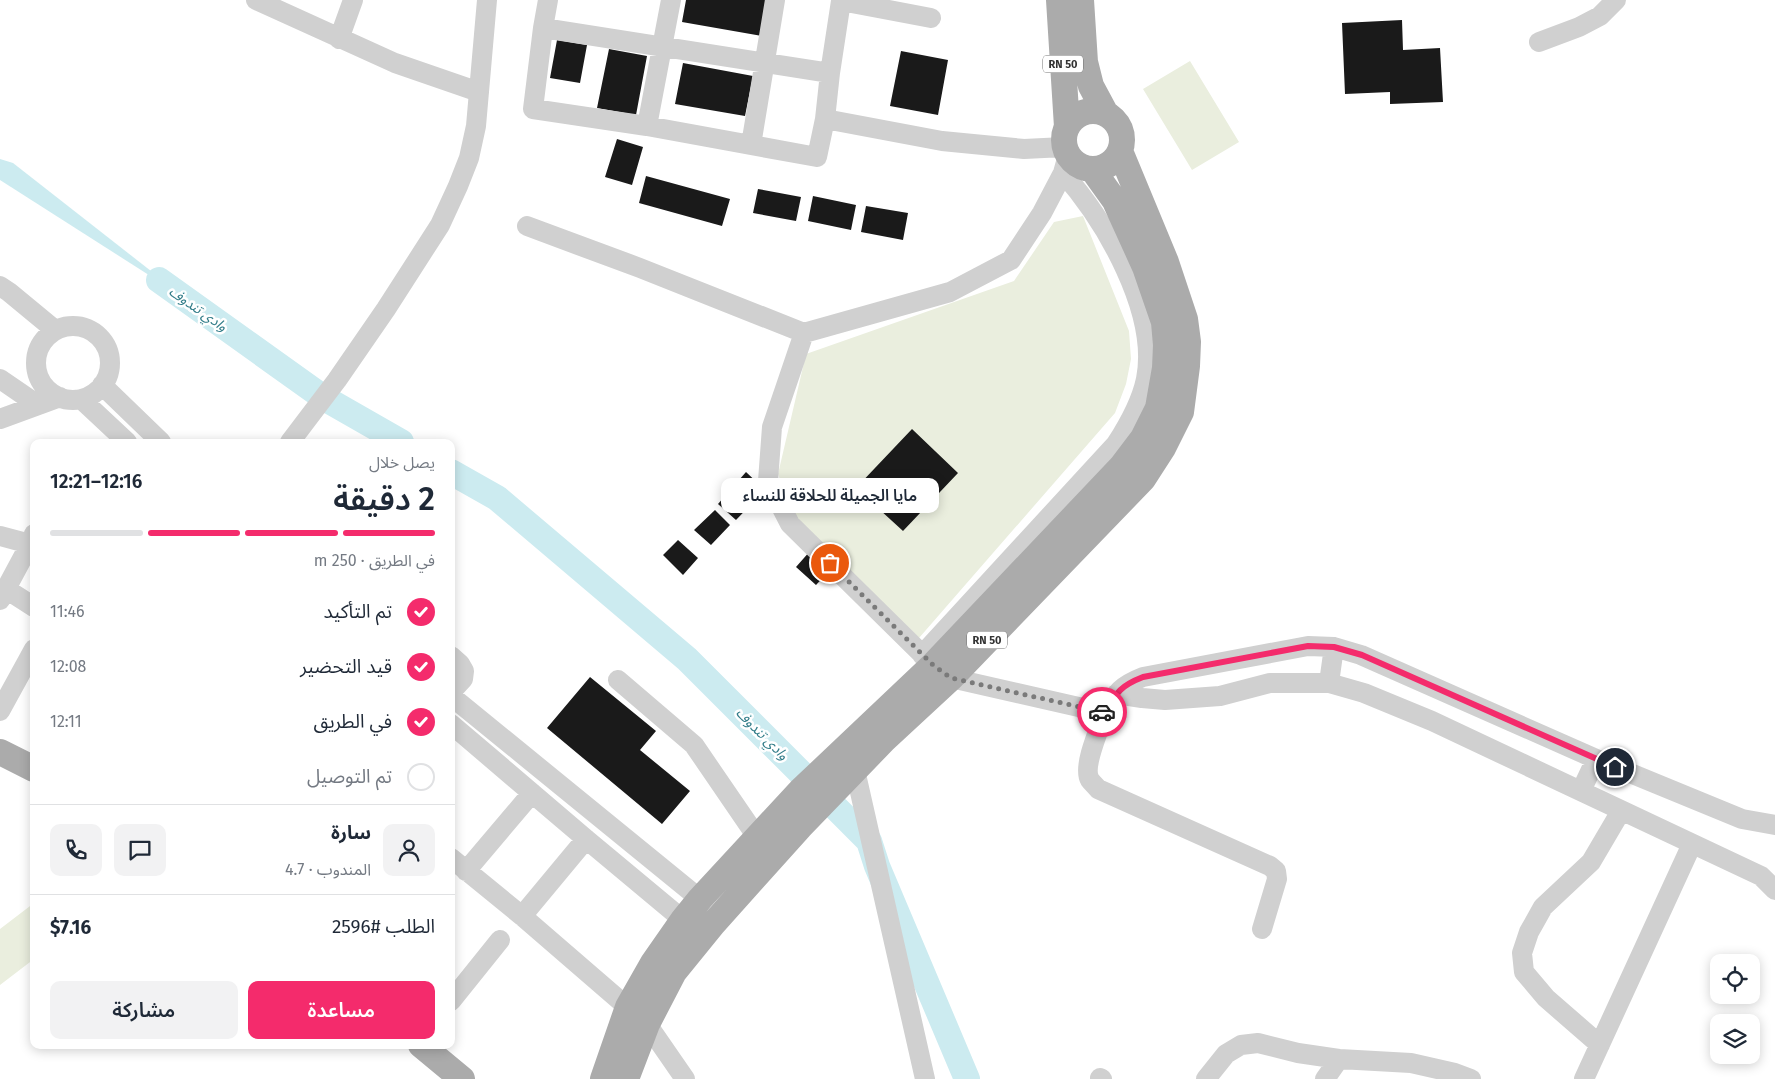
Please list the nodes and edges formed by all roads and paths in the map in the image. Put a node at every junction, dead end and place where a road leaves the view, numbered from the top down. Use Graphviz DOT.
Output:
graph roads {
  1 [pos="256,0"];
  2 [pos="353,0"];
  3 [pos="487,0"];
  4 [pos="548,0"];
  5 [pos="670,0"];
  6 [pos="775,0"];
  7 [pos="1059,0"];
  8 [pos="1082,0"];
  9 [pos="1616,0"];
  10 [pos="838,1"];
  11 [pos="931,18"];
  12 [pos="543,28"];
  13 [pos="339,38"];
  14 [pos="1539,42"];
  15 [pos="662,47"];
  16 [pos="764,63"];
  17 [pos="830,73"];
  18 [pos="479,92"];
  19 [pos="1106,114"];
  20 [pos="825,119"];
  21 [pos="647,126"];
  22 [pos="751,145"];
  23 [pos="1065,151"];
  24 [pos="1120,151"];
  25 [pos="1092,169"];
  26 [pos="527,226"];
  27 [pos="0,286"];
  28 [pos="55,330"];
  29 [pos="804,333"];
  30 [pos="0,379"];
  31 [pos="102,385"];
  32 [pos="60,398"];
  33 [pos="82,399"];
  34 [pos="38,405"];
  35 [pos="0,419"];
  36 [pos="124,439"];
  37 [pos="158,439"];
  38 [pos="292,439"];
  39 [pos="0,536"];
  40 [pos="30,539"];
  41 [pos="30,543"];
  42 [pos="3,594"];
  43 [pos="30,605"];
  44 [pos="1334,647"];
  45 [pos="30,656"];
  46 [pos="455,660"];
  47 [pos="935,666"];
  48 [pos="618,680"];
  49 [pos="1329,683"];
  50 [pos="455,687"];
  51 [pos="1116,694"];
  52 [pos="455,699"];
  53 [pos="0,711"];
  54 [pos="1105,713"];
  55 [pos="455,727"];
  56 [pos="0,752"];
  57 [pos="1596,759"];
  58 [pos="30,766"];
  59 [pos="855,770"];
  60 [pos="1581,791"];
  61 [pos="532,793"];
  62 [pos="1622,811"];
  63 [pos="1775,825"];
  64 [pos="757,837"];
  65 [pos="586,839"];
  66 [pos="1692,844"];
  67 [pos="459,864"];
  68 [pos="1775,890"];
  69 [pos="700,899"];
  70 [pos="522,916"];
  71 [pos="693,928"];
  72 [pos="1262,930"];
  73 [pos="500,940"];
  74 [pos="455,996"];
  75 [pos="628,1006"];
  76 [pos="647,1024"];
  77 [pos="1600,1045"];
  78 [pos="426,1049"];
  79 [pos="1339,1059"];
  80 [pos="462,1079"];
  81 [pos="603,1079"];
  82 [pos="626,1079"];
  83 [pos="685,1079"];
  84 [pos="925,1079"];
  85 [pos="1206,1079"];
  86 [pos="1324,1079"];
  87 [pos="1471,1079"];
  88 [pos="1584,1079"];
  1 -- 13 [label="street"];
  2 -- 13 [label="street"];
  3 -- 18 [label="street"];
  4 -- 12 [label="street"];
  5 -- 15 [label="street"];
  6 -- 16 [label="street"];
  7 -- 23 [label="main road, RN 50"];
  8 -- 19 [label="main road, RN 50"];
  9 -- 14 [label="street"];
  10 -- 11 [label="street"];
  10 -- 17 [label="street"];
  12 -- 15 [label="street"];
  12 -- 21 [label="street"];
  13 -- 18 [label="street"];
  15 -- 16 [label="street"];
  15 -- 21 [label="street"];
  16 -- 17 [label="street"];
  16 -- 22 [label="street"];
  17 -- 20 [label="street"];
  18 -- 38 [label="street"];
  19 -- 23 [label="main road"];
  19 -- 24 [label="main road"];
  20 -- 22 [label="street"];
  20 -- 23 [label="street"];
  21 -- 22 [label="street"];
  23 -- 25 [label="main road"];
  23 -- 29 [label="street"];
  23 -- 47 [label="street"];
  24 -- 25 [label="main road"];
  24 -- 47 [label="main road, RN 50"];
  25 -- 47 [label="main road, RN 50"];
  26 -- 29 [label="street"];
  27 -- 28 [label="street"];
  28 -- 31 [label="street"];
  28 -- 32 [label="street"];
  29 -- 47 [label="street"];
  30 -- 34 [label="street"];
  31 -- 33 [label="street"];
  31 -- 37 [label="street"];
  32 -- 33 [label="street"];
  32 -- 34 [label="street"];
  33 -- 36 [label="street"];
  34 -- 35 [label="street"];
  39 -- 40 [label="street"];
  41 -- 42 [label="street"];
  42 -- 43 [label="street"];
  44 -- 49 [label="street"];
  44 -- 51 [label="street"];
  44 -- 57 [label="street"];
  45 -- 53 [label="street"];
  46 -- 50 [label="street"];
  47 -- 54 [label="street"];
  47 -- 59 [label="main road, RN 50"];
  47 -- 64 [label="main road, RN 50"];
  48 -- 64 [label="street"];
  49 -- 51 [label="street"];
  49 -- 60 [label="street"];
  51 -- 54 [label="street"];
  52 -- 69 [label="street"];
  54 -- 72 [label="street"];
  55 -- 61 [label="street"];
  56 -- 58 [label="main road"];
  57 -- 60 [label="street"];
  57 -- 63 [label="street"];
  59 -- 71 [label="main road, RN 50"];
  59 -- 84 [label="street"];
  60 -- 62 [label="street"];
  61 -- 65 [label="street"];
  61 -- 67 [label="street"];
  62 -- 66 [label="street"];
  62 -- 77 [label="street"];
  64 -- 69 [label="main road, RN 50"];
  65 -- 70 [label="street"];
  65 -- 71 [label="street"];
  66 -- 68 [label="street"];
  66 -- 77 [label="street"];
  67 -- 70 [label="street"];
  69 -- 71 [label="main road, RN 50"];
  70 -- 75 [label="street"];
  71 -- 75 [label="main road, RN 50"];
  71 -- 76 [label="main road, RN 50"];
  73 -- 74 [label="street"];
  75 -- 76 [label="street"];
  75 -- 81 [label="main road, RN 50"];
  76 -- 82 [label="main road, RN 50"];
  76 -- 83 [label="street"];
  77 -- 88 [label="street"];
  78 -- 80 [label="main road"];
  79 -- 85 [label="street"];
  79 -- 86 [label="street"];
  79 -- 87 [label="street"];
}
